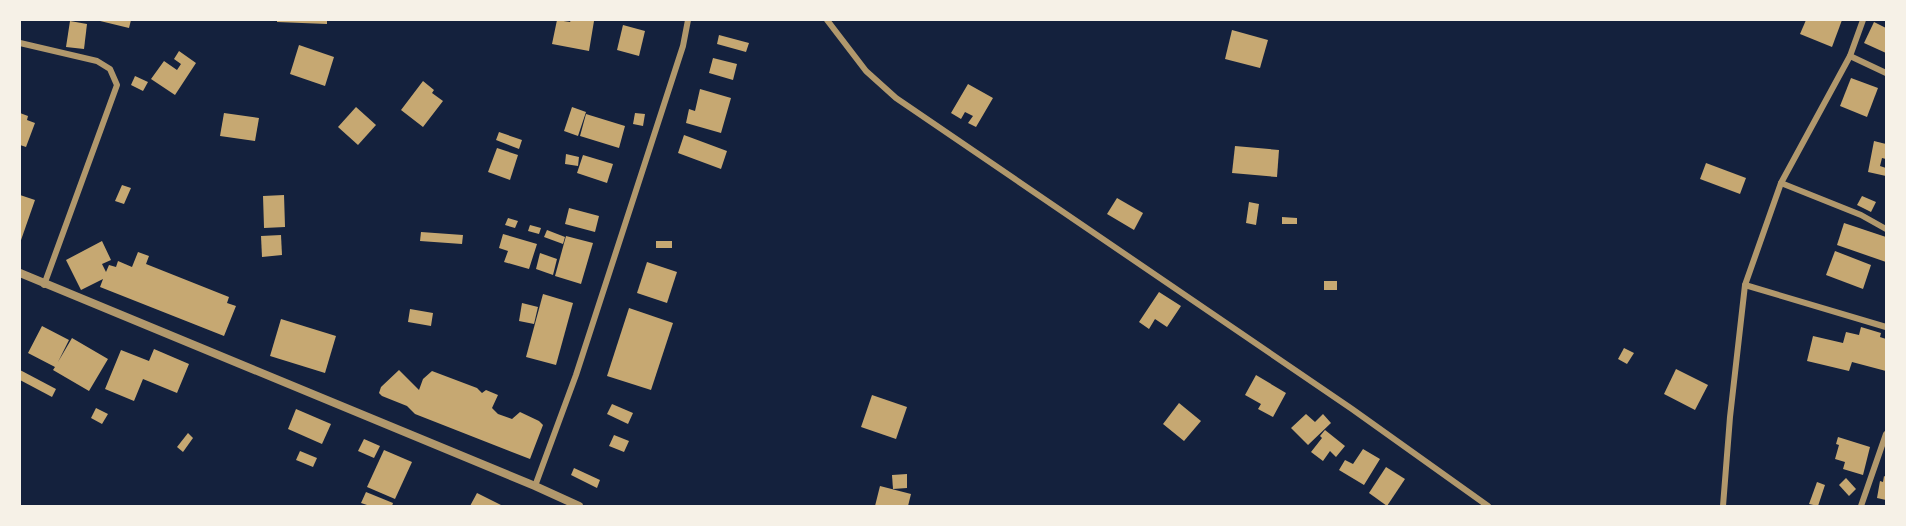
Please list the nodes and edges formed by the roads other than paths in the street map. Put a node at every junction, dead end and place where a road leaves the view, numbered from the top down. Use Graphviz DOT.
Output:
graph roads {
  1 [pos="688,20"];
  2 [pos="826,20"];
  3 [pos="1863,20"];
  4 [pos="20,43"];
  5 [pos="1850,56"];
  6 [pos="1887,73"];
  7 [pos="1781,183"];
  8 [pos="1887,229"];
  9 [pos="20,273"];
  10 [pos="44,285"];
  11 [pos="1745,285"];
  12 [pos="1887,327"];
  13 [pos="1887,434"];
  14 [pos="535,486"];
  15 [pos="579,507"];
  16 [pos="1488,507"];
  17 [pos="1723,507"];
  18 [pos="1861,507"];
  1 -- 14 [label="street"];
  2 -- 16 [label="street"];
  3 -- 5 [label="street"];
  4 -- 10 [label="street"];
  5 -- 6 [label="street"];
  5 -- 7 [label="street"];
  7 -- 8 [label="street"];
  7 -- 11 [label="street"];
  9 -- 10 [label="street"];
  10 -- 14 [label="street"];
  11 -- 12 [label="street"];
  11 -- 17 [label="street"];
  13 -- 18 [label="street"];
  14 -- 15 [label="street"];
}
